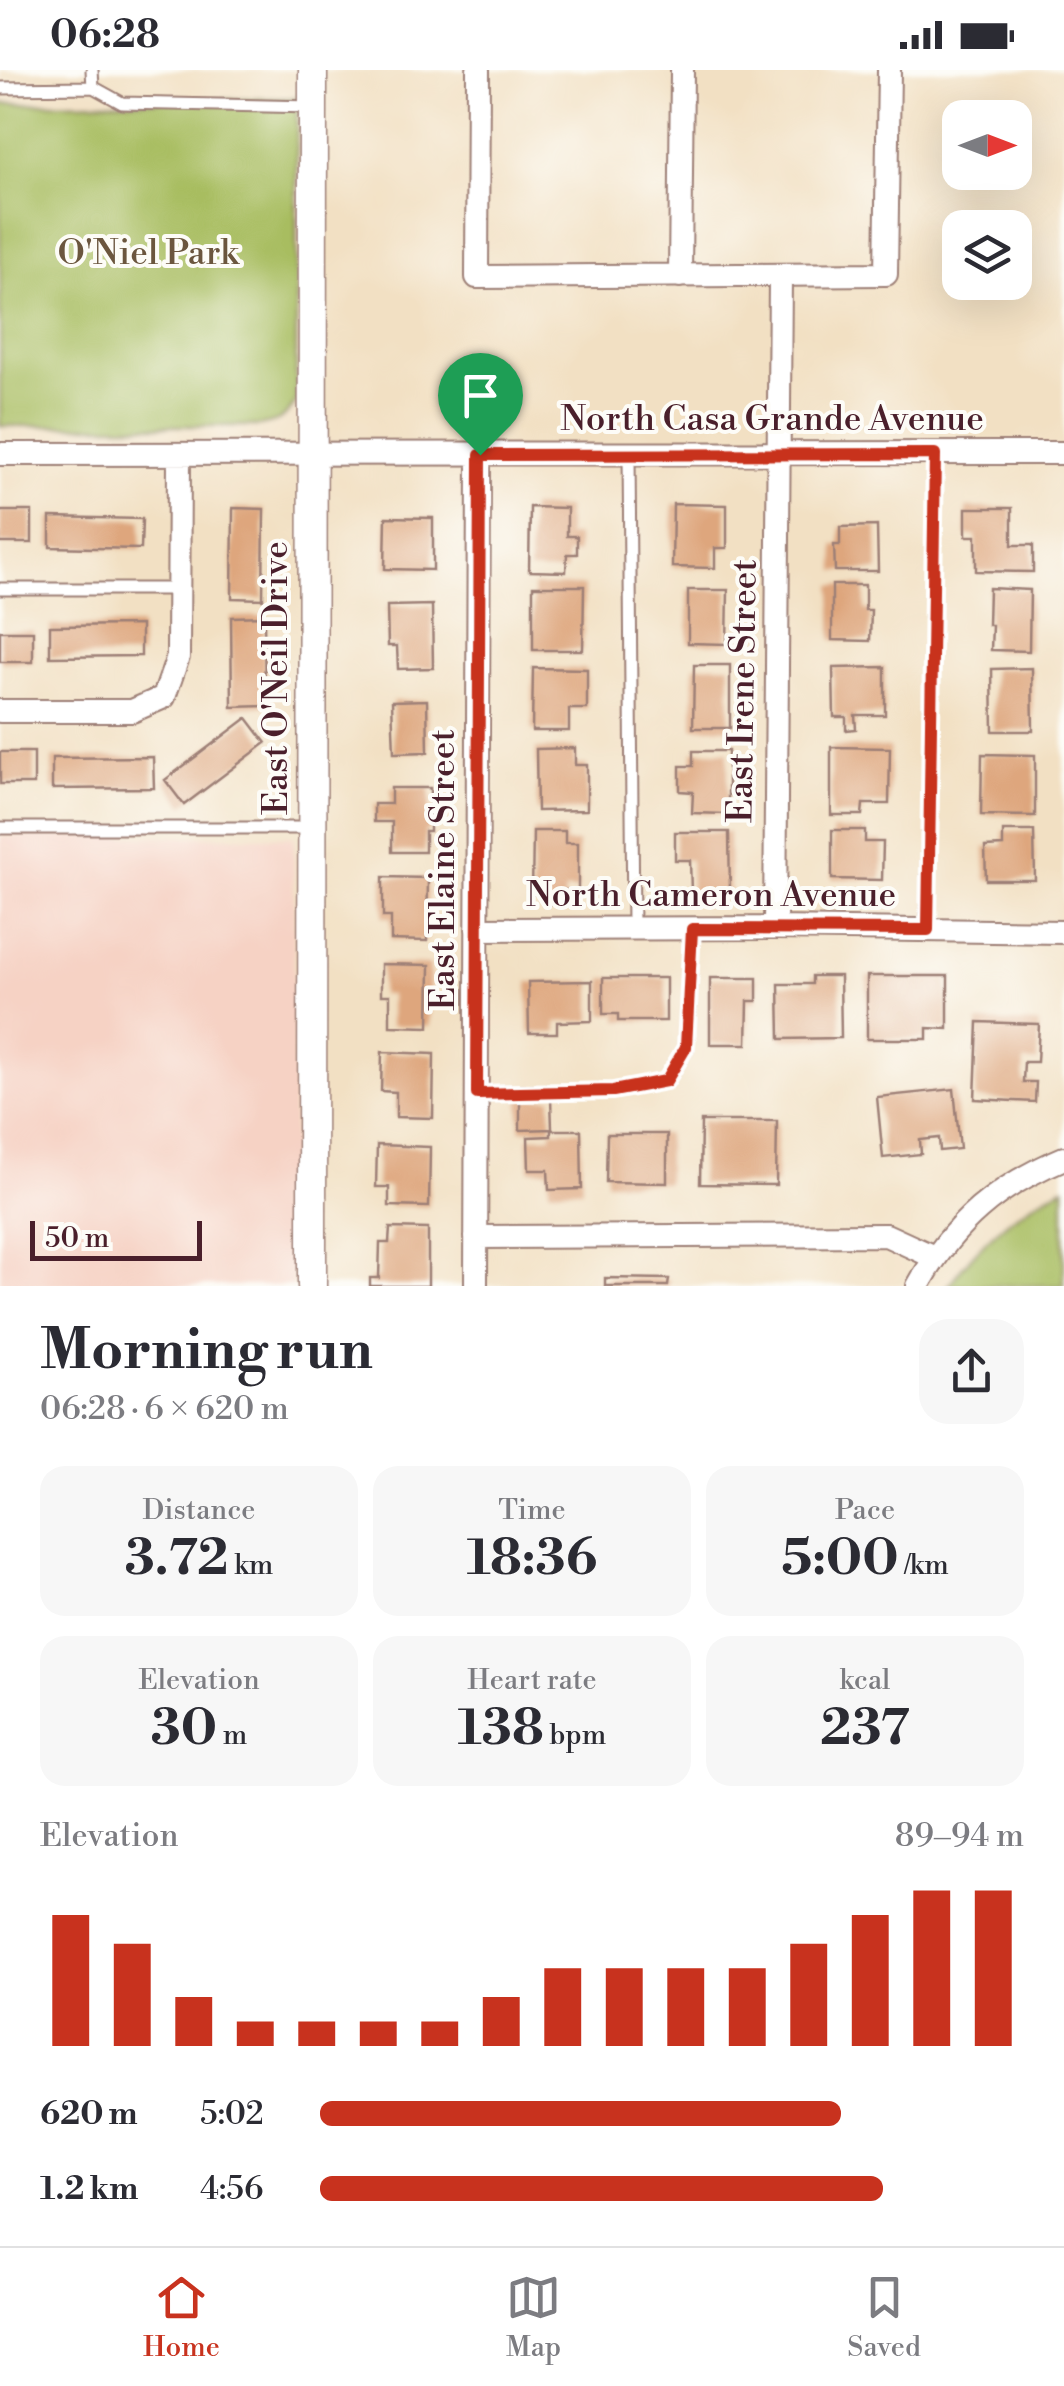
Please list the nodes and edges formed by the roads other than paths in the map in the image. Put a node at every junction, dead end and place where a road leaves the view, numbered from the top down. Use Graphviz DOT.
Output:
graph roads {
  1 [pos="92,70"];
  2 [pos="312,70"];
  3 [pos="478,70"];
  4 [pos="682,70"];
  5 [pos="889,70"];
  6 [pos="92,87"];
  7 [pos="0,88"];
  8 [pos="313,107"];
  9 [pos="680,276"];
  10 [pos="780,276"];
  11 [pos="1064,453"];
  12 [pos="0,454"];
  13 [pos="935,454"];
  14 [pos="179,455"];
  15 [pos="314,455"];
  16 [pos="480,455"];
  17 [pos="629,455"];
  18 [pos="780,456"];
  19 [pos="178,589"];
  20 [pos="0,590"];
  21 [pos="0,711"];
  22 [pos="0,828"];
  23 [pos="313,828"];
  24 [pos="776,928"];
  25 [pos="478,929"];
  26 [pos="633,929"];
  27 [pos="692,929"];
  28 [pos="928,930"];
  29 [pos="1064,932"];
  30 [pos="477,1094"];
  31 [pos="1064,1158"];
  32 [pos="476,1237"];
  33 [pos="934,1256"];
  34 [pos="312,1286"];
  35 [pos="476,1286"];
  36 [pos="918,1286"];
  1 -- 6 [label="lane"];
  2 -- 8 [label="street, East O'Neil Drive"];
  3 -- 9 [label="street"];
  4 -- 9 [label="street"];
  5 -- 10 [label="street"];
  6 -- 7 [label="lane"];
  6 -- 8 [label="lane"];
  8 -- 15 [label="street, East O'Neil Drive"];
  9 -- 10 [label="street"];
  10 -- 18 [label="street, East Irene Street"];
  11 -- 13 [label="street, North Casa Grande Avenue"];
  12 -- 14 [label="street, North Casa Grande Avenue"];
  13 -- 18 [label="street, North Casa Grande Avenue"];
  13 -- 28 [label="lane"];
  14 -- 15 [label="street, North Casa Grande Avenue"];
  14 -- 19 [label="street"];
  15 -- 16 [label="street, North Casa Grande Avenue"];
  15 -- 23 [label="street, East O'Neil Drive"];
  16 -- 17 [label="street, North Casa Grande Avenue"];
  16 -- 25 [label="street, East Elaine Street"];
  17 -- 18 [label="street, North Casa Grande Avenue"];
  17 -- 26 [label="lane"];
  18 -- 24 [label="street, East Irene Street"];
  19 -- 20 [label="lane"];
  19 -- 21 [label="street"];
  22 -- 23 [label="lane"];
  23 -- 34 [label="street, East O'Neil Drive"];
  24 -- 27 [label="street, North Cameron Avenue"];
  24 -- 28 [label="street, North Cameron Avenue"];
  25 -- 26 [label="street, North Cameron Avenue"];
  25 -- 30 [label="street, East Elaine Street"];
  26 -- 27 [label="street, North Cameron Avenue"];
  27 -- 30 [label="lane"];
  28 -- 29 [label="street, North Cameron Avenue"];
  30 -- 32 [label="street, East Elaine Street"];
  31 -- 33 [label="street"];
  32 -- 33 [label="street"];
  32 -- 35 [label="street, East Elaine Street"];
  33 -- 36 [label="street"];
}
